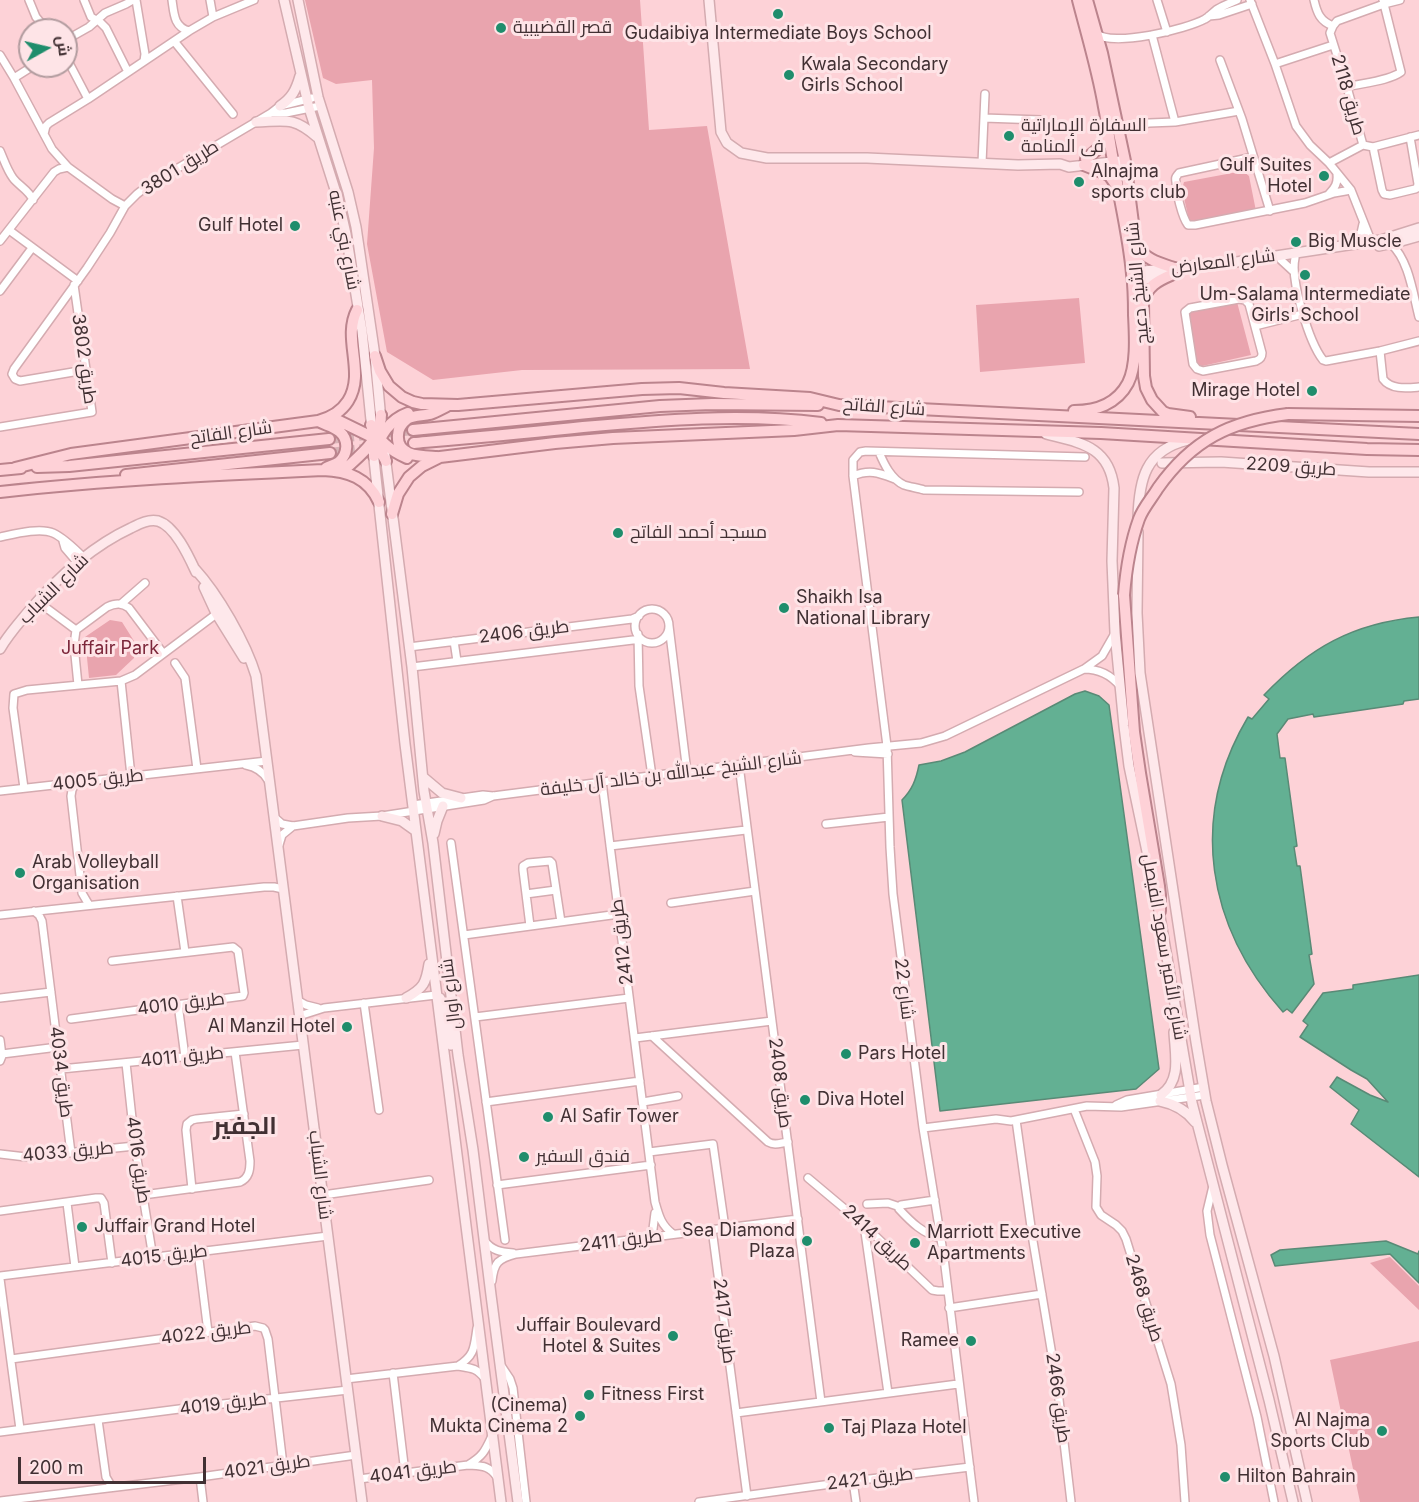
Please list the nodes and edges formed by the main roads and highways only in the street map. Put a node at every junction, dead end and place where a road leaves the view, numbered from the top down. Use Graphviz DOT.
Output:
graph roads {
  1 [pos="1078,0"];
  2 [pos="1087,0"];
  3 [pos="1113,132"];
  4 [pos="1118,158"];
  5 [pos="1118,188"];
  6 [pos="1136,244"];
  7 [pos="1136,276"];
  8 [pos="1143,301"];
  9 [pos="357,310"];
  10 [pos="375,356"];
  11 [pos="447,405"];
  12 [pos="839,405"];
  13 [pos="381,415"];
  14 [pos="1047,416"];
  15 [pos="1419,416"];
  16 [pos="331,417"];
  17 [pos="318,421"];
  18 [pos="1206,424"];
  19 [pos="838,425"];
  20 [pos="413,429"];
  21 [pos="1419,434"];
  22 [pos="329,439"];
  23 [pos="376,440"];
  24 [pos="414,443"];
  25 [pos="1419,450"];
  26 [pos="330,453"];
  27 [pos="440,457"];
  28 [pos="386,461"];
  29 [pos="15,468"];
  30 [pos="0,470"];
  31 [pos="323,470"];
  32 [pos="342,472"];
  33 [pos="37,488"];
  34 [pos="0,492"];
  35 [pos="379,502"];
  36 [pos="392,514"];
  37 [pos="1160,911"];
  1 -- 3 [label="main road, شارع الشيخ دعيج"];
  2 -- 3 [label="main road, شارع الشيخ دعيج"];
  3 -- 4 [label="main road, شارع الشيخ دعيج"];
  3 -- 5 [label="main road"];
  4 -- 5 [label="main road, شارع الشيخ دعيج"];
  4 -- 6 [label="main road, شارع الشيخ دعيج"];
  5 -- 7 [label="main road, شارع الشيخ دعيج"];
  6 -- 7 [label="main road, شارع الشيخ دعيج"];
  6 -- 8 [label="main road"];
  7 -- 8 [label="main road, شارع الشيخ دعيج"];
  7 -- 14 [label="main road, شارع الشيخ دعيج"];
  8 -- 18 [label="main road, شارع الشيخ دعيج"];
  9 -- 16 [label="main road"];
  10 -- 11 [label="main road, شارع الفاتح"];
  11 -- 12 [label="main road, شارع الفاتح"];
  11 -- 23 [label="main road"];
  11 -- 27 [label="main road"];
  12 -- 14 [label="main road, شارع الفاتح"];
  12 -- 20 [label="main road"];
  13 -- 23 [label="main road"];
  14 -- 18 [label="main road, شارع الفاتح"];
  15 -- 37 [label="main road, bridge"];
  16 -- 17 [label="main road, شارع الفاتح"];
  16 -- 23 [label="main road"];
  17 -- 29 [label="main road, شارع الفاتح"];
  17 -- 31 [label="main road"];
  18 -- 21 [label="main road, شارع الفاتح"];
  19 -- 24 [label="main road"];
  19 -- 25 [label="main road, شارع الفاتح"];
  19 -- 27 [label="main road, شارع الفاتح"];
  22 -- 29 [label="main road, شارع الفاتح"];
  23 -- 27 [label="main road"];
  23 -- 28 [label="main road"];
  23 -- 32 [label="main road"];
  26 -- 33 [label="main road, شارع الفاتح"];
  27 -- 36 [label="main road, شارع الفاتح"];
  29 -- 30 [label="main road, شارع الفاتح"];
  31 -- 32 [label="main road, شارع الفاتح"];
  31 -- 33 [label="main road, شارع الفاتح"];
  32 -- 35 [label="main road, شارع الفاتح"];
  33 -- 34 [label="main road, شارع الفاتح"];
}
